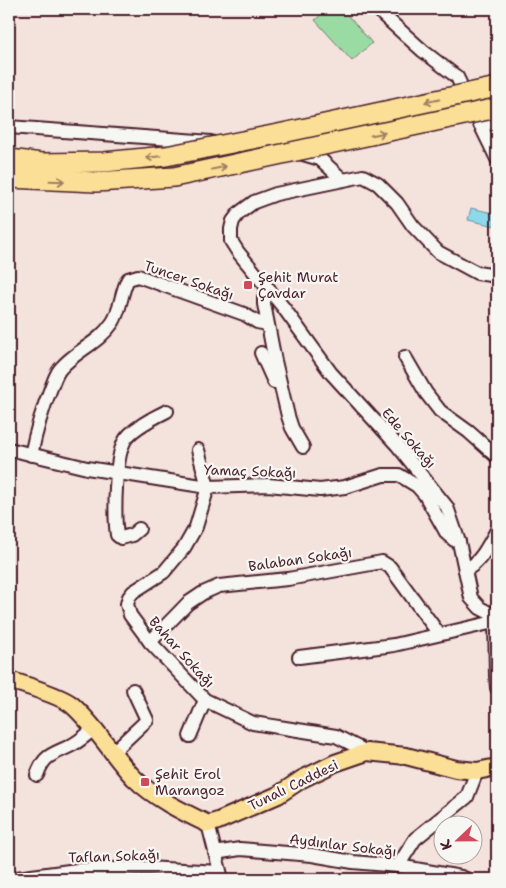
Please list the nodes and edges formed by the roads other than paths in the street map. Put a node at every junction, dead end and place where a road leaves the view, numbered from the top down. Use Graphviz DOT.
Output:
graph roads {
  1 [pos="379,9"];
  2 [pos="497,87"];
  3 [pos="497,108"];
  4 [pos="497,121"];
  5 [pos="481,126"];
  6 [pos="9,127"];
  7 [pos="9,159"];
  8 [pos="497,159"];
  9 [pos="9,178"];
  10 [pos="344,180"];
  11 [pos="497,276"];
  12 [pos="269,289"];
  13 [pos="267,324"];
  14 [pos="261,353"];
  15 [pos="404,356"];
  16 [pos="285,404"];
  17 [pos="167,411"];
  18 [pos="303,447"];
  19 [pos="9,449"];
  20 [pos="198,450"];
  21 [pos="31,454"];
  22 [pos="497,457"];
  23 [pos="118,473"];
  24 [pos="208,486"];
  25 [pos="140,529"];
  26 [pos="497,530"];
  27 [pos="459,542"];
  28 [pos="465,570"];
  29 [pos="496,619"];
  30 [pos="439,634"];
  31 [pos="150,642"];
  32 [pos="299,657"];
  33 [pos="9,680"];
  34 [pos="497,688"];
  35 [pos="133,690"];
  36 [pos="205,700"];
  37 [pos="94,729"];
  38 [pos="190,736"];
  39 [pos="113,752"];
  40 [pos="367,752"];
  41 [pos="497,768"];
  42 [pos="477,771"];
  43 [pos="37,775"];
  44 [pos="208,824"];
  45 [pos="215,853"];
  46 [pos="398,866"];
  47 [pos="221,876"];
  48 [pos="9,879"];
  49 [pos="466,879"];
  1 -- 5 [label="street"];
  2 -- 7 [label="highway, one-way, bridge"];
  9 -- 3 [label="highway, one-way, bridge"];
  4 -- 5 [label="street"];
  5 -- 8 [label="street"];
  6 -- 10 [label="street"];
  10 -- 11 [label="street, Ede Sokağı"];
  10 -- 12 [label="street, Ede Sokağı"];
  12 -- 13 [label="street"];
  12 -- 27 [label="street, Ede Sokağı"];
  13 -- 16 [label="street"];
  13 -- 21 [label="street, Tuncer Sokağı"];
  14 -- 16 [label="street"];
  15 -- 22 [label="street"];
  16 -- 18 [label="street"];
  17 -- 23 [label="street"];
  19 -- 21 [label="street, Yamaç Sokağı"];
  20 -- 24 [label="street"];
  21 -- 23 [label="street, Yamaç Sokağı"];
  23 -- 24 [label="street, Yamaç Sokağı"];
  23 -- 25 [label="street"];
  24 -- 27 [label="street, Yamaç Sokağı"];
  24 -- 31 [label="street, Bahar Sokağı"];
  26 -- 28 [label="street"];
  27 -- 28 [label="street, Ede Sokağı"];
  28 -- 29 [label="street, Ede Sokağı"];
  29 -- 30 [label="street"];
  29 -- 34 [label="street"];
  30 -- 31 [label="street, Balaban Sokağı"];
  30 -- 32 [label="street"];
  31 -- 36 [label="street, Bahar Sokağı"];
  33 -- 37 [label="main road"];
  35 -- 39 [label="street"];
  36 -- 38 [label="street"];
  36 -- 40 [label="street, Bahar Sokağı"];
  37 -- 39 [label="main road"];
  37 -- 43 [label="street"];
  39 -- 44 [label="main road"];
  40 -- 42 [label="main road, Tunalı Caddesi"];
  40 -- 44 [label="main road, Tunalı Caddesi"];
  41 -- 42 [label="main road, Tunalı Caddesi"];
  42 -- 46 [label="street"];
  44 -- 45 [label="street"];
  45 -- 46 [label="street, Aydınlar Sokağı"];
  45 -- 47 [label="street"];
  46 -- 49 [label="street, Aydınlar Sokağı"];
  47 -- 48 [label="street, Taflan Sokağı"];
}
